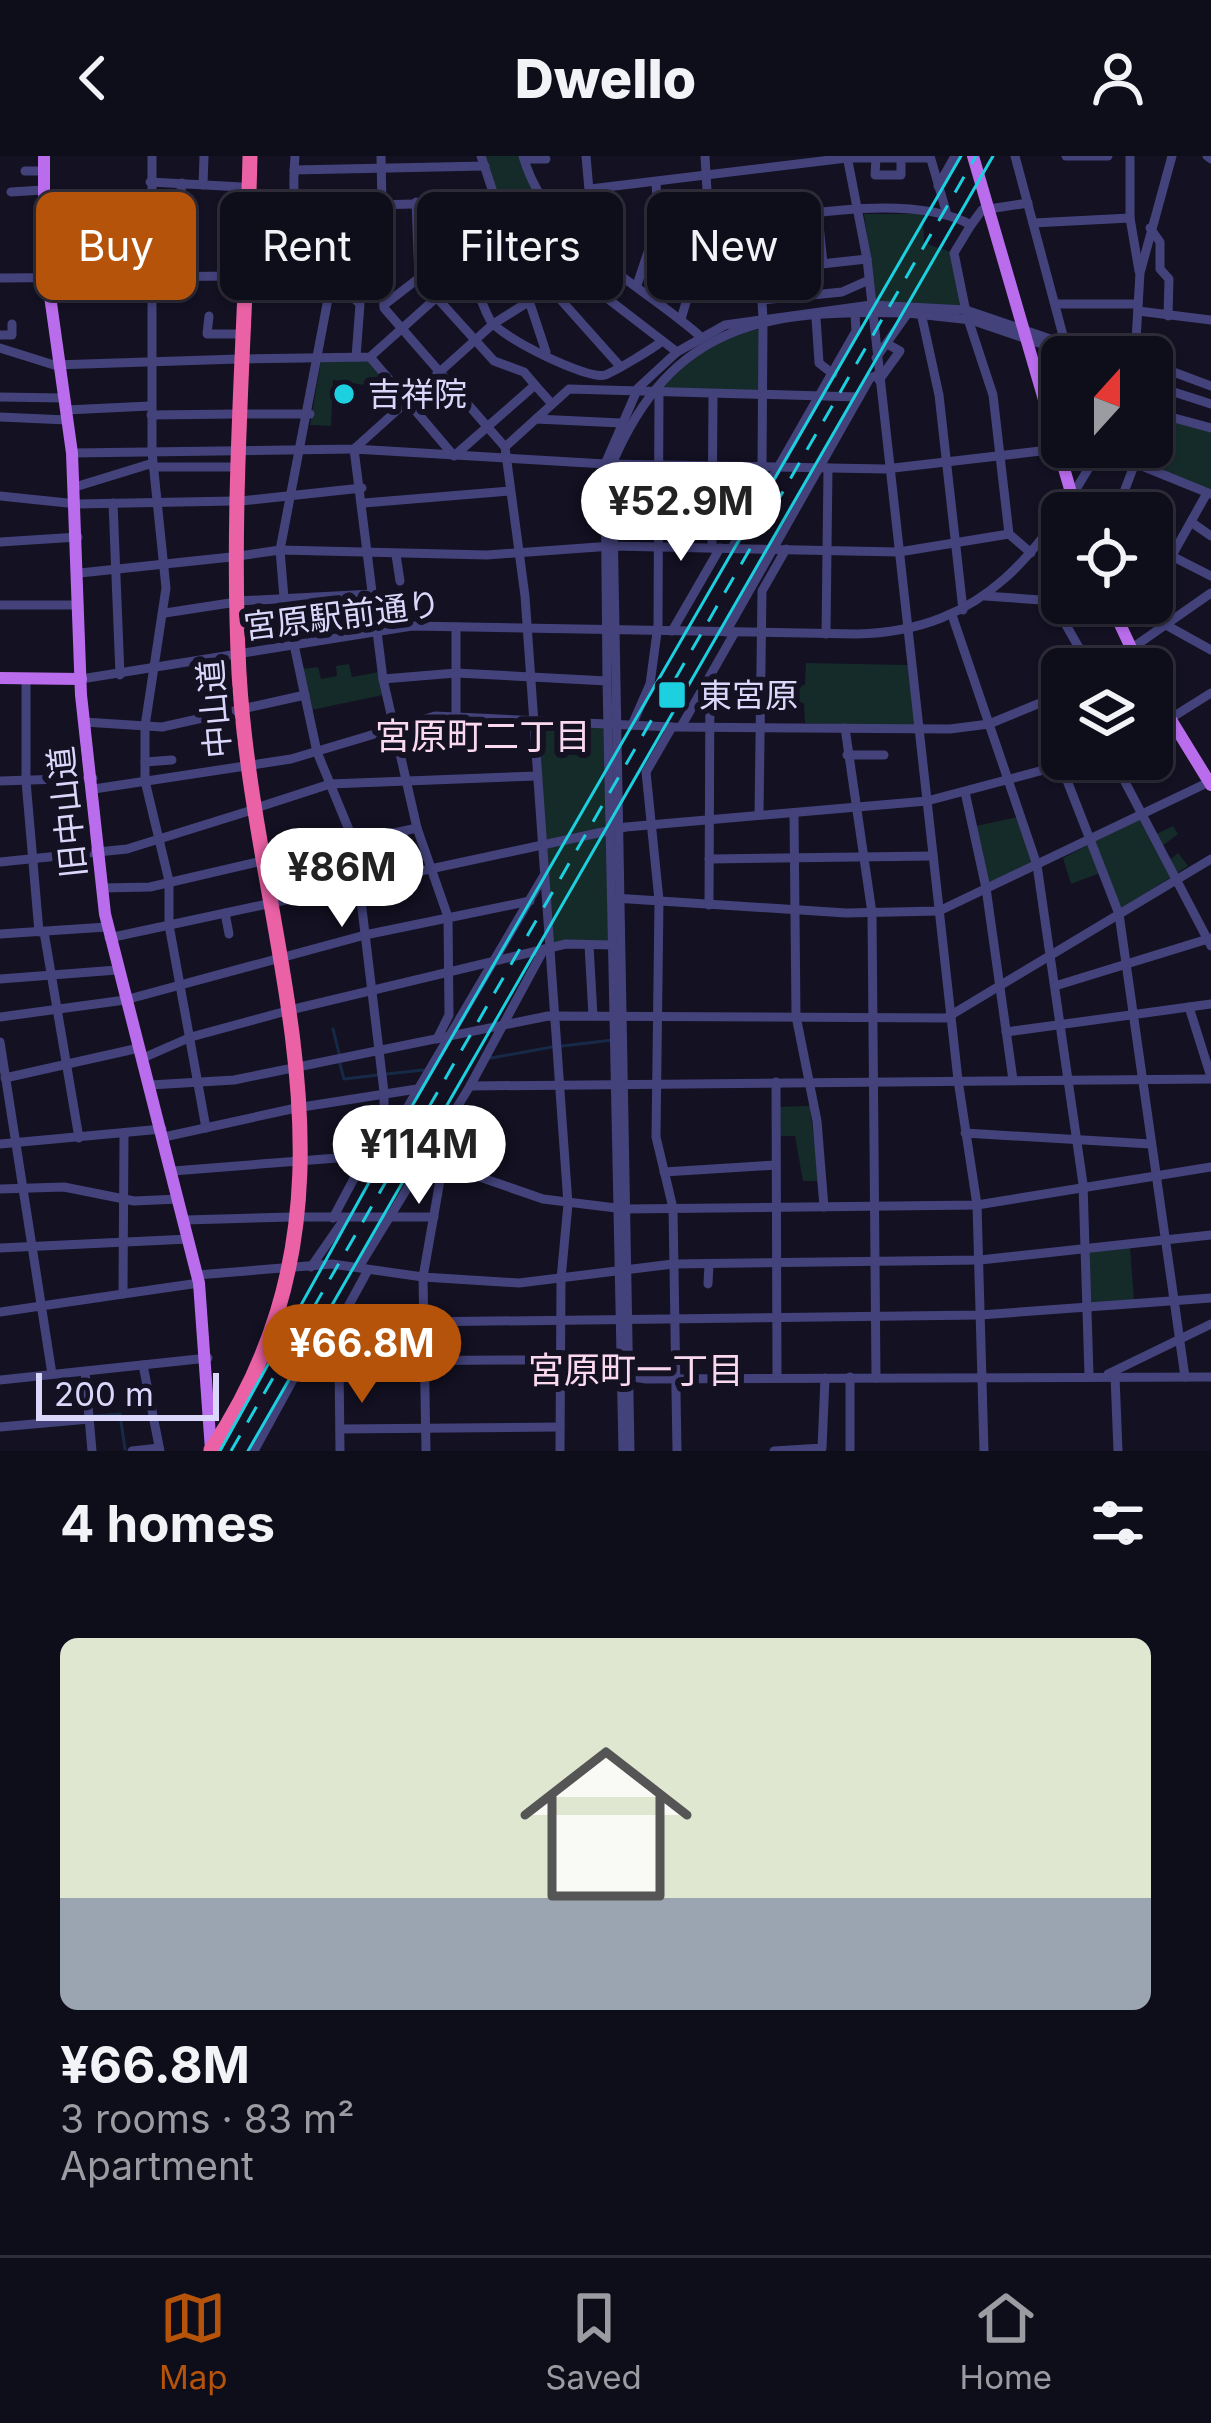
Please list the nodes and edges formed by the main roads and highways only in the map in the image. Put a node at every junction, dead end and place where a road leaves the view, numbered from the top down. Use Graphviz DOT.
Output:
graph roads {
  1 [pos="246,156"];
  2 [pos="973,156"];
  3 [pos="43,163"];
  4 [pos="242,192"];
  5 [pos="245,192"];
  6 [pos="241,300"];
  7 [pos="242,300"];
  8 [pos="241,359"];
  9 [pos="1041,390"];
  10 [pos="0,678"];
  11 [pos="80,679"];
  12 [pos="1173,724"];
  13 [pos="1210,784"];
  14 [pos="284,1270"];
  15 [pos="210,1451"];
  1 -- 4 [label="highway, 中山道"];
  1 -- 5 [label="highway, 中山道"];
  2 -- 9 [label="main road"];
  3 -- 11 [label="main road, 旧中山道"];
  6 -- 8 [label="highway, 中山道"];
  7 -- 8 [label="highway, 中山道"];
  8 -- 14 [label="highway, 中山道"];
  10 -- 11 [label="main road, 宮原駅前通り"];
  11 -- 15 [label="main road, 旧中山道"];
  12 -- 13 [label="main road"];
  14 -- 15 [label="highway, 中山道"];
  14 -- 15 [label="highway, 中山道"];
}
